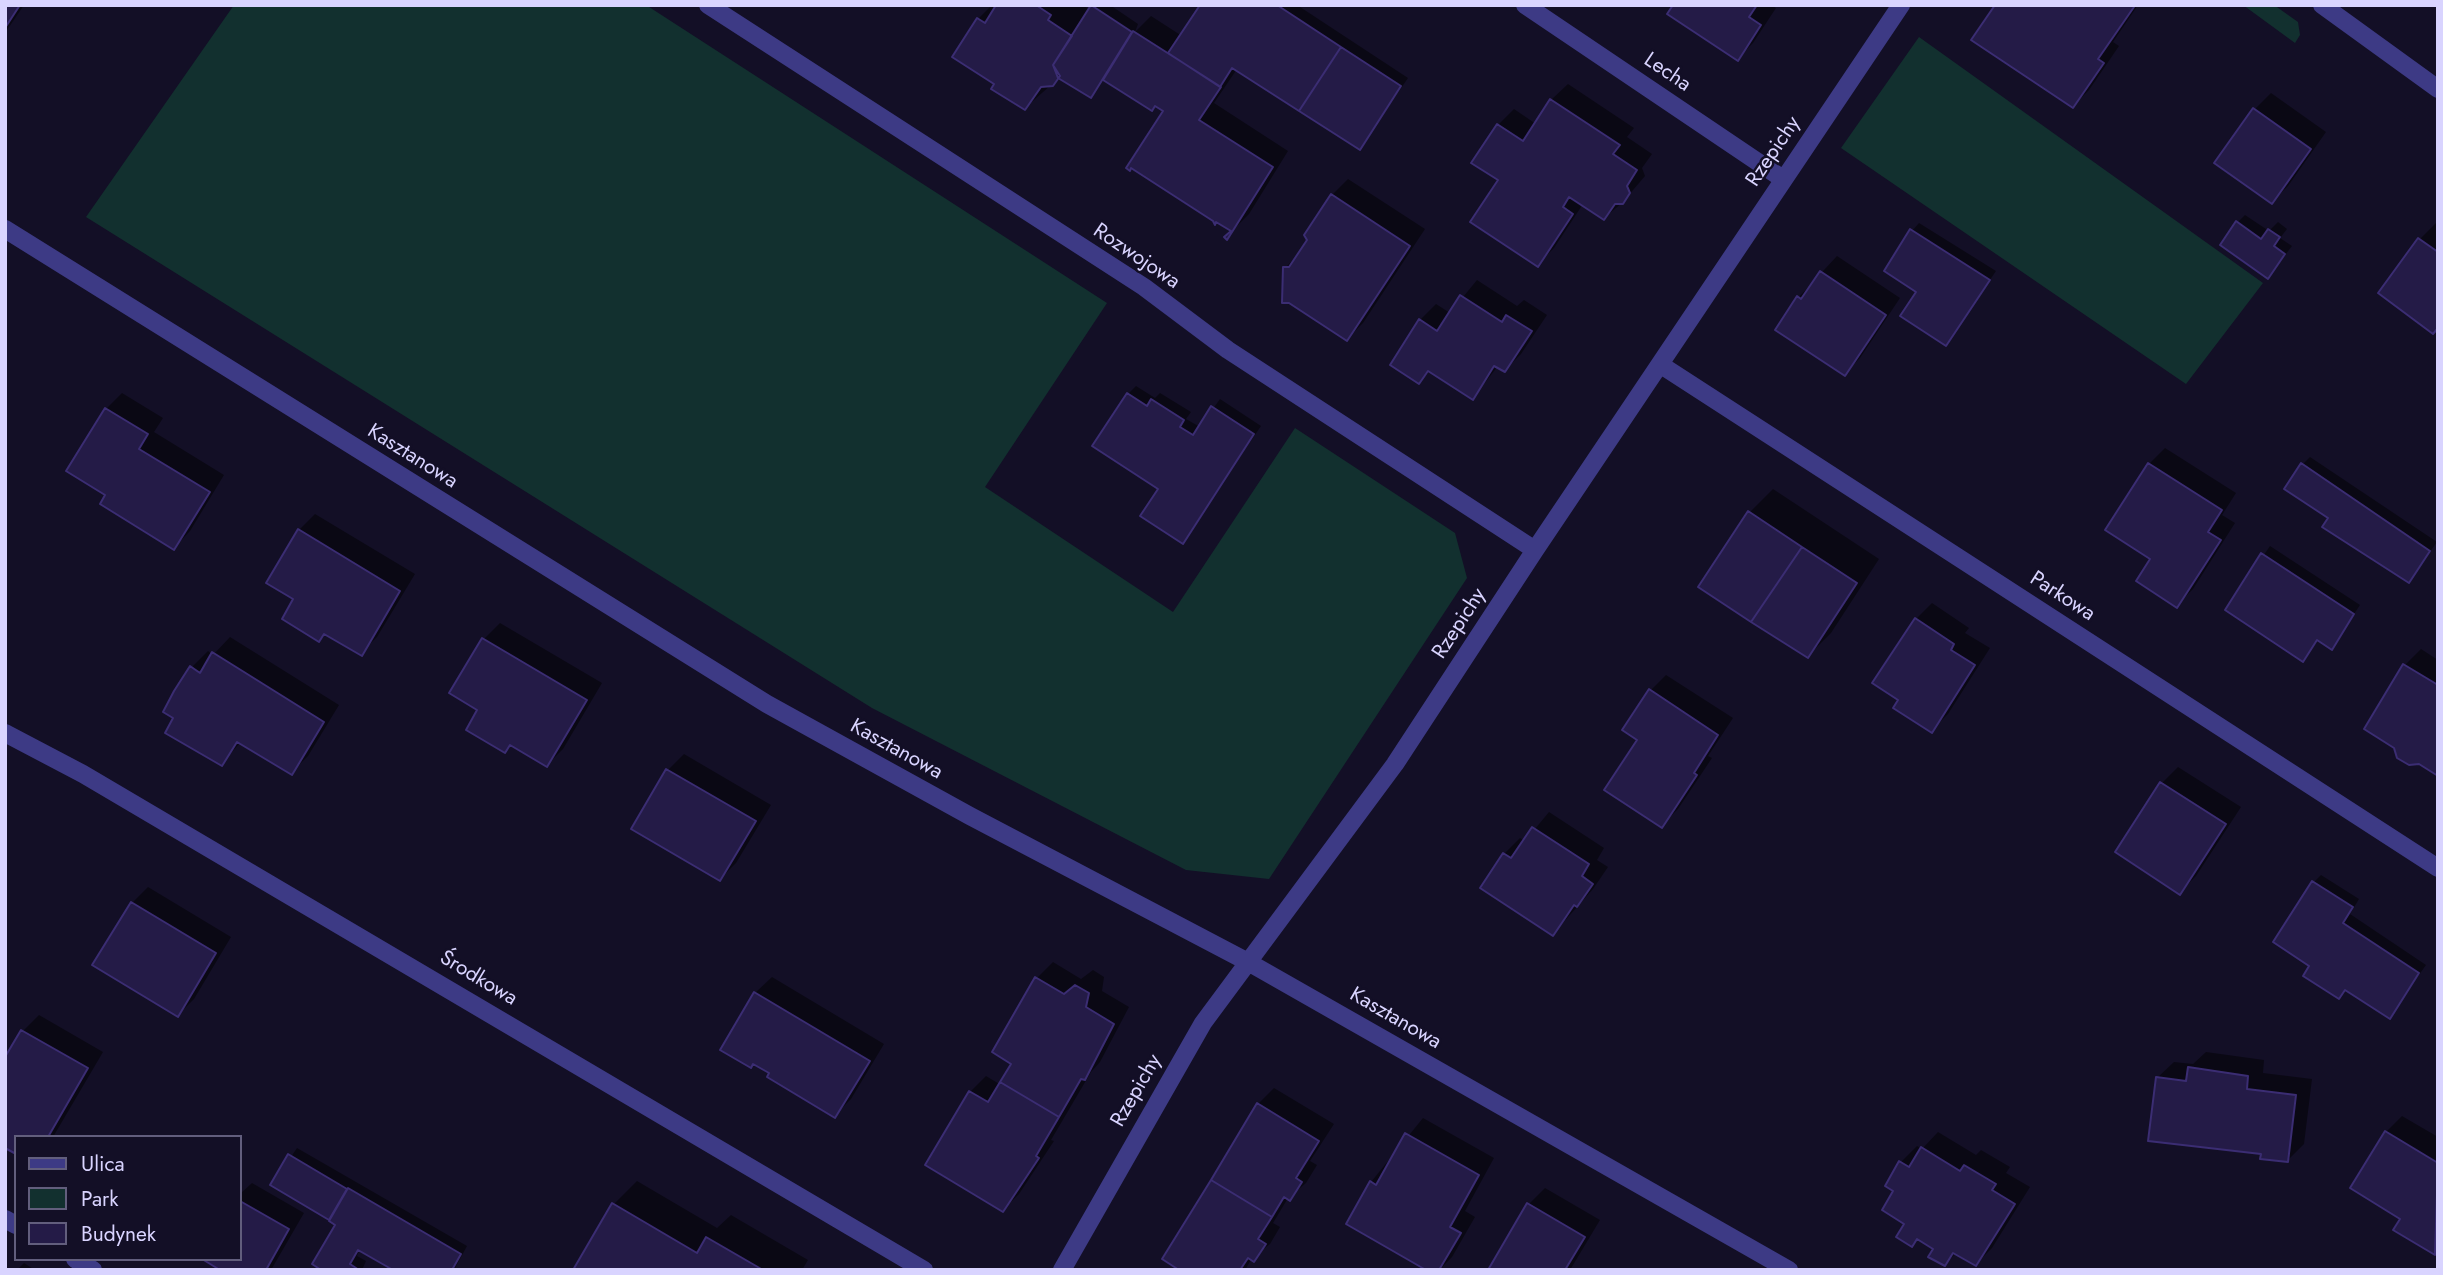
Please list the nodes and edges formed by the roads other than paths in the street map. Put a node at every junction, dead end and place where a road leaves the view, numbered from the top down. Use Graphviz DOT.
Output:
graph roads {
  1 [pos="708,5"];
  2 [pos="1525,5"];
  3 [pos="1901,5"];
  4 [pos="2322,5"];
  5 [pos="2438,89"];
  6 [pos="1783,179"];
  7 [pos="5,229"];
  8 [pos="1661,365"];
  9 [pos="1535,550"];
  10 [pos="5,733"];
  11 [pos="2438,868"];
  12 [pos="1248,962"];
  13 [pos="924,1270"];
  14 [pos="1062,1270"];
  15 [pos="1789,1270"];
  1 -- 9 [label="street, Rozwojowa"];
  2 -- 6 [label="street, Lecha"];
  3 -- 6 [label="street, Rzepichy"];
  4 -- 5 [label="street"];
  6 -- 8 [label="street, Rzepichy"];
  7 -- 12 [label="street, Kasztanowa"];
  8 -- 9 [label="street, Rzepichy"];
  8 -- 11 [label="street, Parkowa"];
  9 -- 12 [label="street, Rzepichy"];
  10 -- 13 [label="street, Środkowa"];
  12 -- 14 [label="street, Rzepichy"];
  12 -- 15 [label="street, Kasztanowa"];
}
